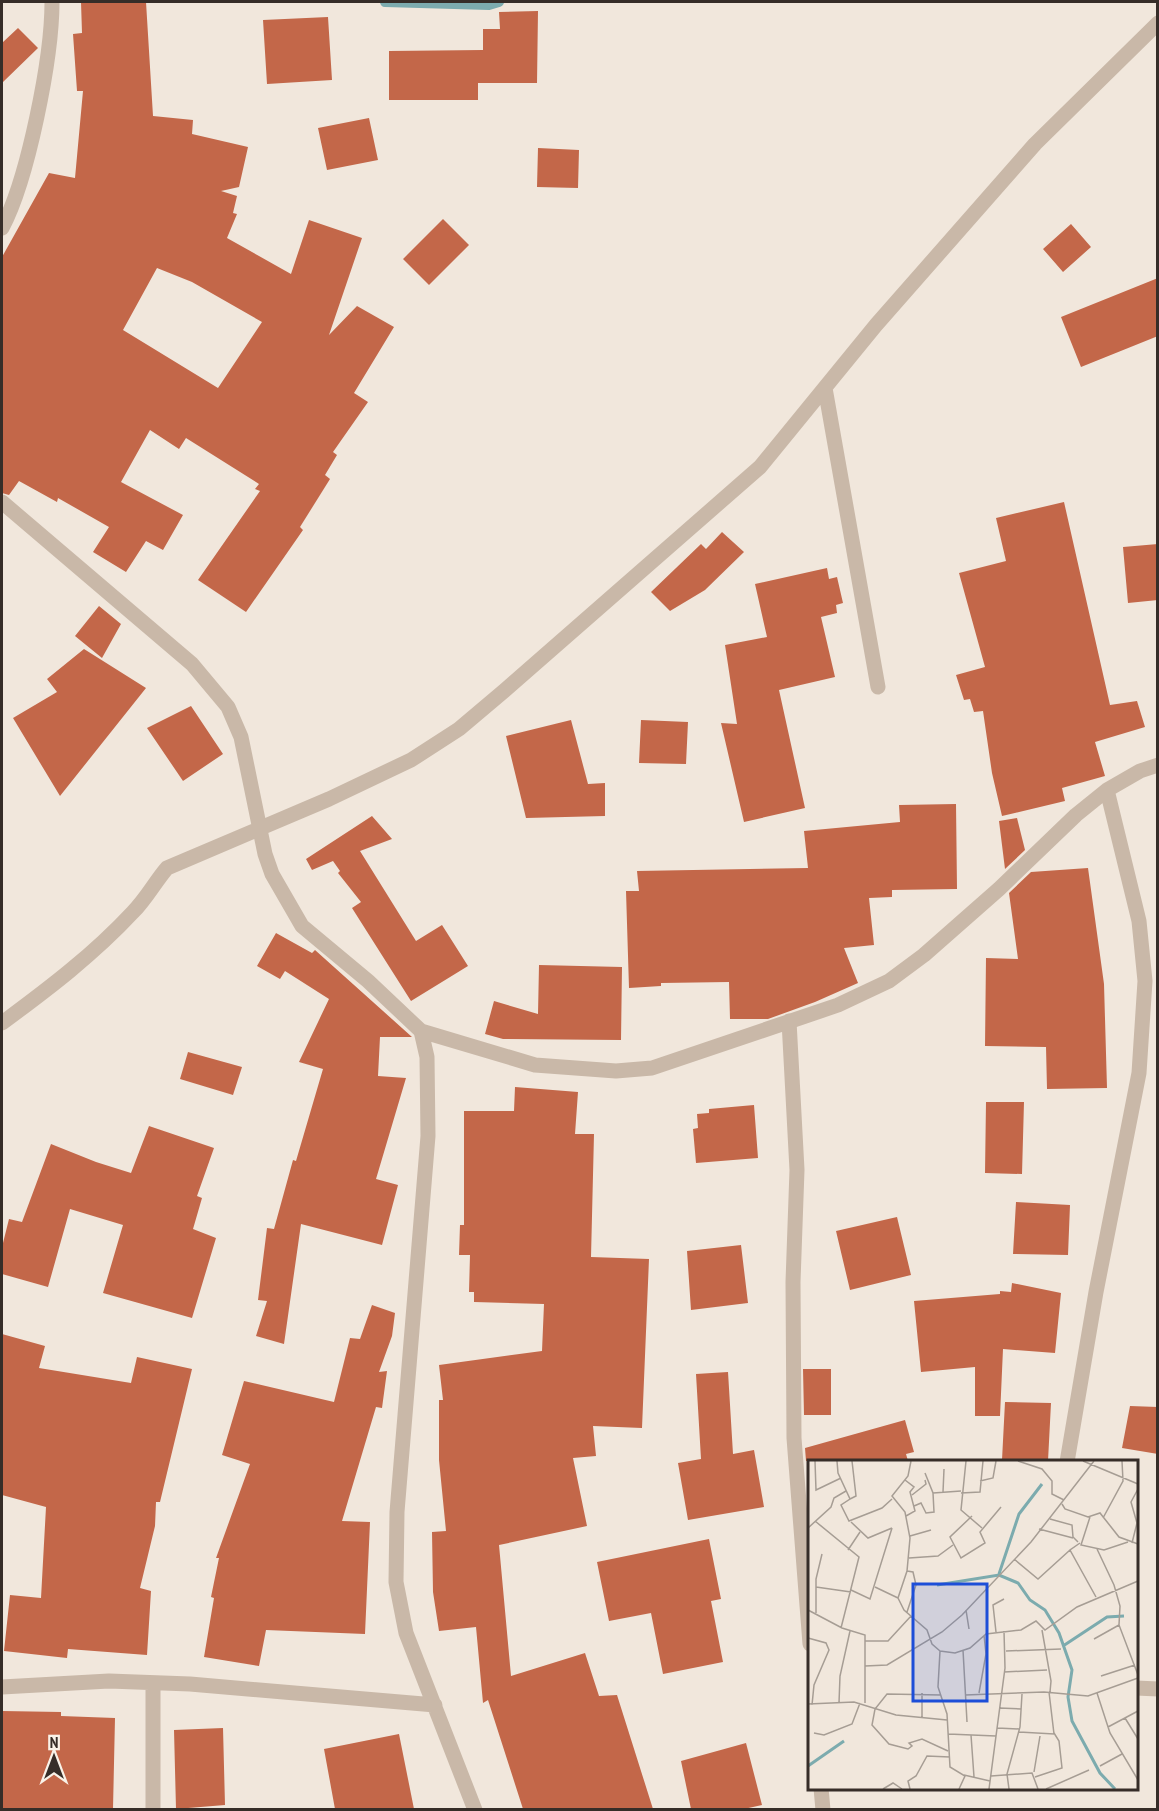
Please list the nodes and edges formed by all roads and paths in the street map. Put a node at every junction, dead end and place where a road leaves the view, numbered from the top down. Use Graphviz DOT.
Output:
graph roads {
  1 [pos="52,2"];
  2 [pos="1158,23"];
  3 [pos="2,228"];
  4 [pos="825,388"];
  5 [pos="2,502"];
  6 [pos="878,687"];
  7 [pos="1158,765"];
  8 [pos="1107,790"];
  9 [pos="261,828"];
  10 [pos="789,1021"];
  11 [pos="2,1023"];
  12 [pos="421,1030"];
  13 [pos="1067,1460"];
  14 [pos="808,1618"];
  15 [pos="153,1683"];
  16 [pos="2,1687"];
  17 [pos="1138,1688"];
  18 [pos="1158,1689"];
  19 [pos="435,1705"];
  20 [pos="821,1790"];
  21 [pos="153,1809"];
  22 [pos="475,1809"];
  23 [pos="823,1809"];
  1 -- 3 [label="street"];
  2 -- 4 [label="street"];
  4 -- 6 [label="street"];
  4 -- 9 [label="street"];
  5 -- 9 [label="street"];
  7 -- 8 [label="street"];
  8 -- 10 [label="street"];
  8 -- 13 [label="street"];
  9 -- 11 [label="street"];
  9 -- 12 [label="street"];
  10 -- 12 [label="street"];
  10 -- 14 [label="street"];
  12 -- 19 [label="street"];
  15 -- 16 [label="street"];
  15 -- 19 [label="street"];
  15 -- 21 [label="street"];
  17 -- 18 [label="street"];
  19 -- 22 [label="street"];
  20 -- 23 [label="street"];
}
